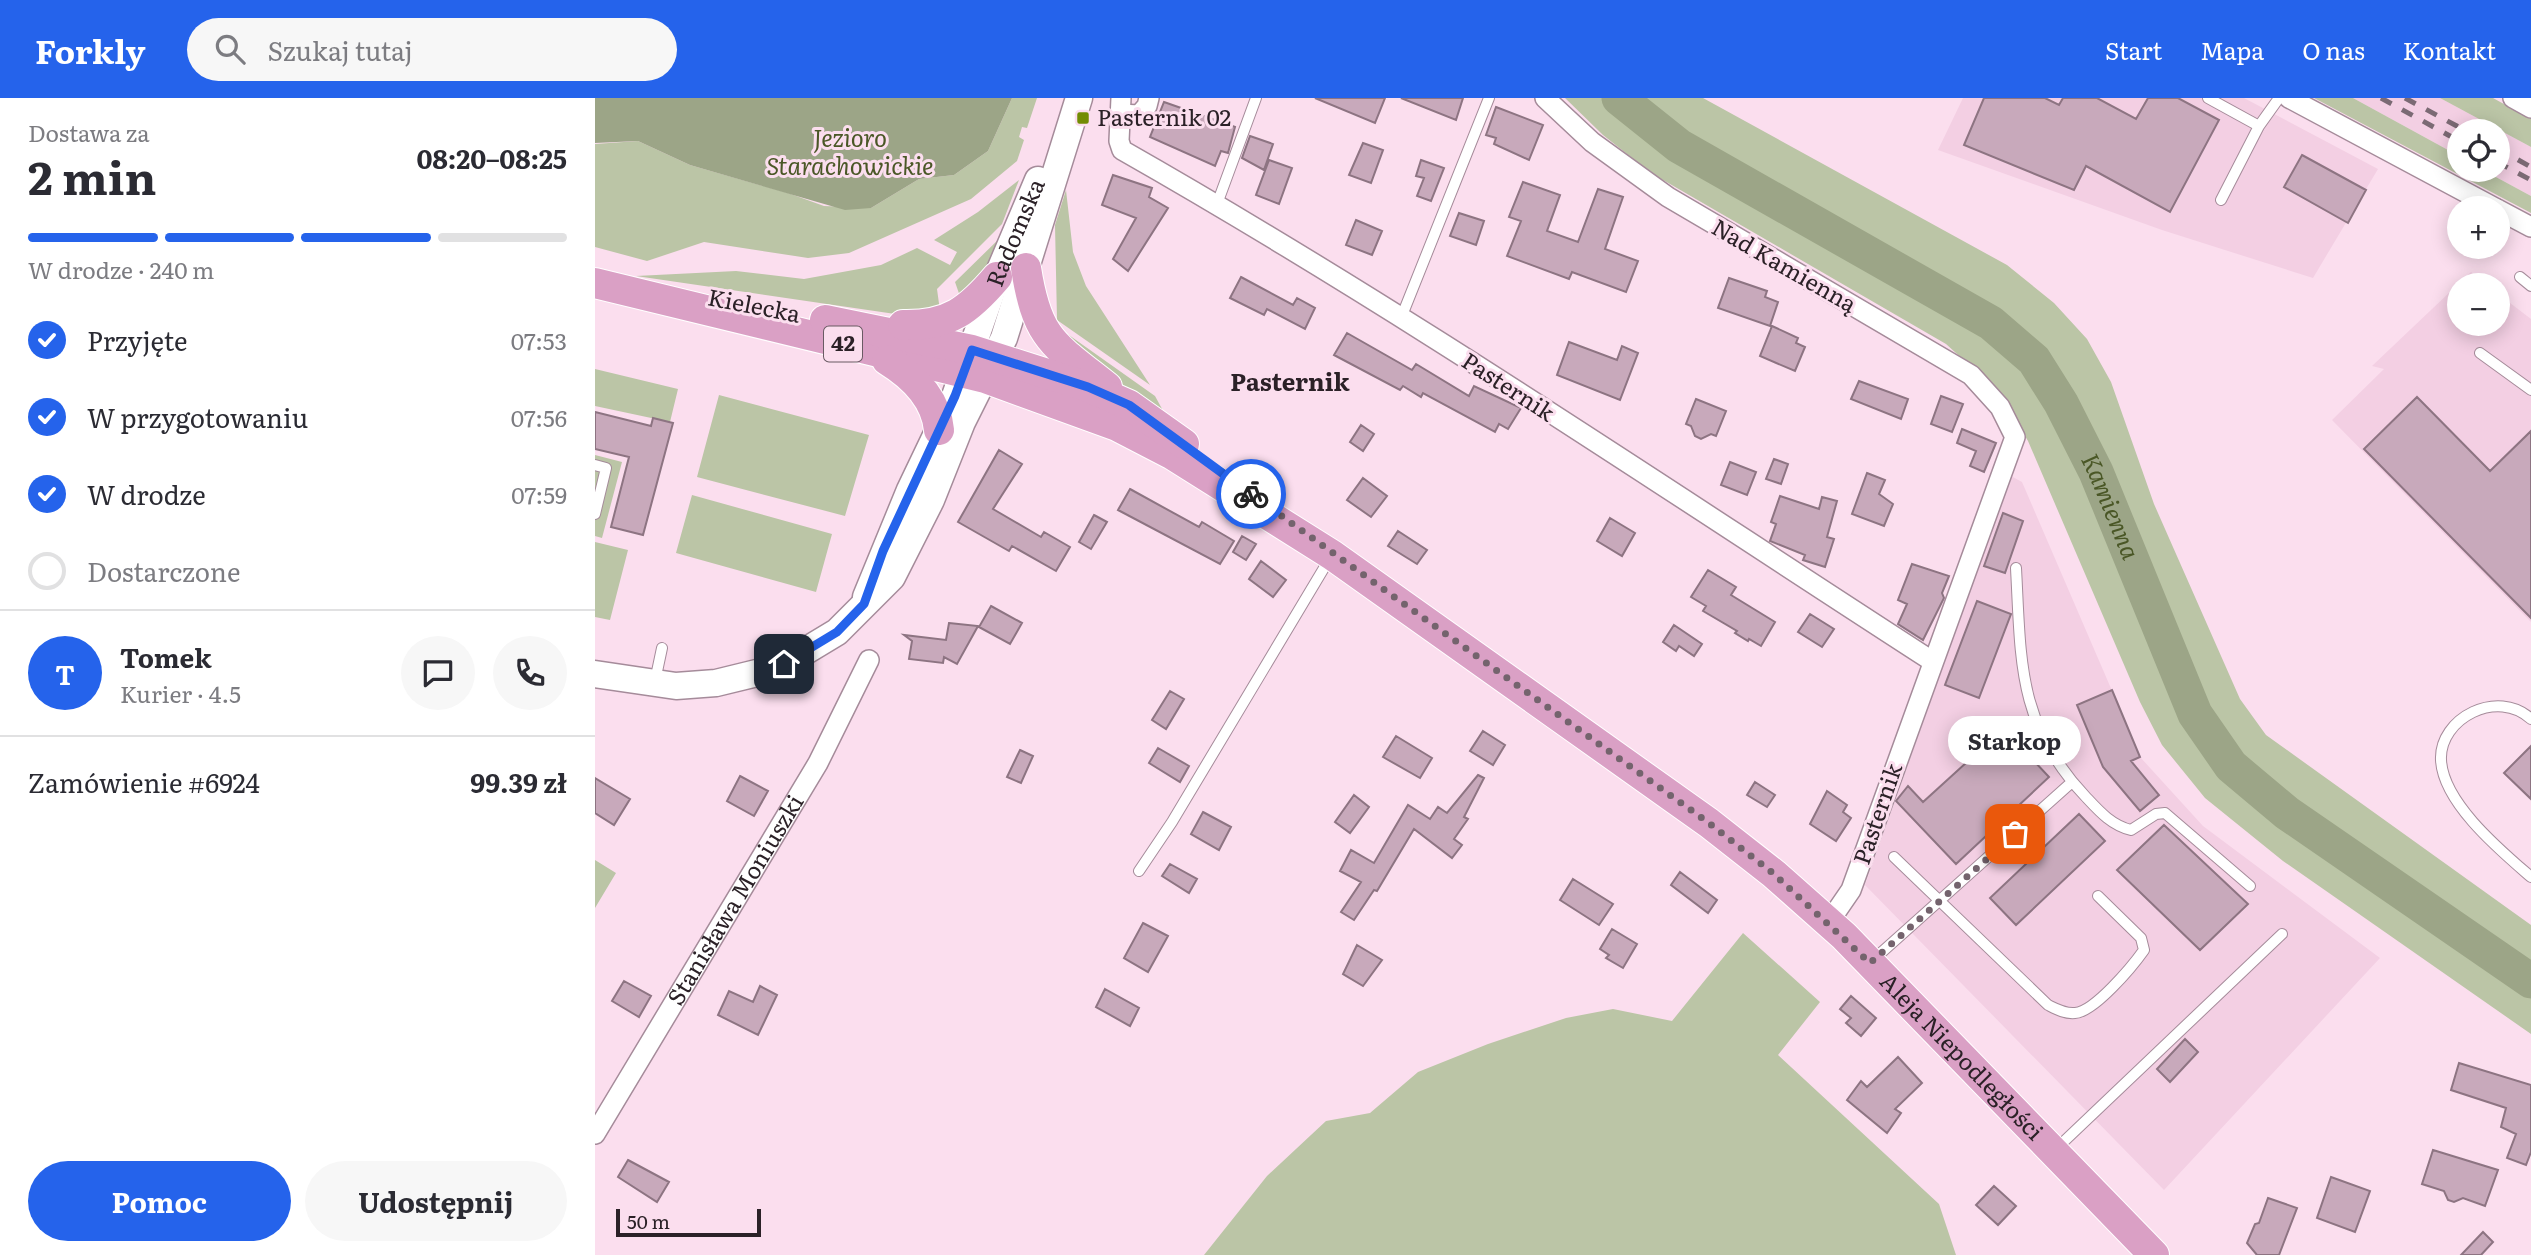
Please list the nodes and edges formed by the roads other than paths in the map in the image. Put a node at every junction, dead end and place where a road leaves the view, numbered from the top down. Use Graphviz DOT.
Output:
graph roads {
  1 [pos="1076,98"];
  2 [pos="1149,98"];
  3 [pos="1256,98"];
  4 [pos="1489,98"];
  5 [pos="1545,98"];
  6 [pos="2208,98"];
  7 [pos="2279,98"];
  8 [pos="2288,98"];
  9 [pos="2513,98"];
  10 [pos="1121,106"];
  11 [pos="2531,108"];
  12 [pos="2259,125"];
  13 [pos="2472,196"];
  14 [pos="2221,200"];
  15 [pos="1217,204"];
  16 [pos="2510,216"];
  17 [pos="2531,227"];
  18 [pos="1026,268"];
  19 [pos="595,275"];
  20 [pos="997,277"];
  21 [pos="2520,277"];
  22 [pos="595,284"];
  23 [pos="2531,286"];
  24 [pos="1401,318"];
  25 [pos="832,322"];
  26 [pos="875,352"];
  27 [pos="2480,354"];
  28 [pos="979,364"];
  29 [pos="2531,390"];
  30 [pos="1129,405"];
  31 [pos="939,430"];
  32 [pos="2015,437"];
  33 [pos="595,465"];
  34 [pos="595,514"];
  35 [pos="1325,550"];
  36 [pos="2016,568"];
  37 [pos="864,604"];
  38 [pos="661,648"];
  39 [pos="869,660"];
  40 [pos="1932,662"];
  41 [pos="595,674"];
  42 [pos="654,685"];
  43 [pos="2531,719"];
  44 [pos="2072,782"];
  45 [pos="1894,857"];
  46 [pos="1139,871"];
  47 [pos="2531,877"];
  48 [pos="2250,886"];
  49 [pos="2098,896"];
  50 [pos="1940,902"];
  51 [pos="1829,922"];
  52 [pos="2282,934"];
  53 [pos="1870,963"];
  54 [pos="595,1134"];
  55 [pos="2054,1151"];
  56 [pos="2154,1255"];
  1 -- 18 [label="street, Radomska"];
  1 -- 20 [label="street, Radomska"];
  2 -- 10 [label="street"];
  3 -- 15 [label="lane"];
  4 -- 24 [label="lane"];
  5 -- 32 [label="street, Nad Kamienną"];
  6 -- 12 [label="lane"];
  7 -- 12 [label="lane"];
  8 -- 13 [label="street"];
  9 -- 11 [label="street"];
  10 -- 15 [label="street, Pasternik"];
  12 -- 14 [label="lane"];
  15 -- 24 [label="street, Pasternik"];
  16 -- 17 [label="street"];
  18 -- 28 [label="street, Radomska"];
  18 -- 30 [label="main road"];
  19 -- 25 [label="main road, Kielecka / 42"];
  20 -- 25 [label="main road"];
  20 -- 28 [label="street, Radomska"];
  21 -- 23 [label="lane"];
  22 -- 26 [label="main road, Kielecka / 42"];
  24 -- 40 [label="street, Pasternik"];
  25 -- 28 [label="main road, Kielecka / 42"];
  26 -- 28 [label="main road, Kielecka / 42"];
  26 -- 31 [label="main road"];
  27 -- 29 [label="lane"];
  28 -- 30 [label="main road, Aleja Niepodległości / 42"];
  28 -- 31 [label="street"];
  28 -- 35 [label="main road, Aleja Niepodległości / 42"];
  28 -- 37 [label="street"];
  30 -- 35 [label="main road, Aleja Niepodległości / 42"];
  31 -- 37 [label="street"];
  32 -- 40 [label="street, Pasternik"];
  33 -- 34 [label="lane"];
  35 -- 46 [label="lane"];
  35 -- 51 [label="main road, Aleja Niepodległości / 42"];
  36 -- 44 [label="lane"];
  37 -- 42 [label="street"];
  38 -- 42 [label="lane"];
  39 -- 54 [label="street, Stanisława Moniuszki"];
  40 -- 51 [label="street, Pasternik"];
  41 -- 42 [label="street"];
  43 -- 47 [label="lane"];
  44 -- 48 [label="lane"];
  44 -- 50 [label="lane"];
  45 -- 50 [label="lane"];
  49 -- 50 [label="lane"];
  50 -- 53 [label="lane"];
  51 -- 53 [label="main road, Aleja Niepodległości / 42"];
  52 -- 55 [label="lane"];
  53 -- 55 [label="main road, Aleja Niepodległości / 42"];
  55 -- 56 [label="main road, Aleja Niepodległości / 42"];
}
